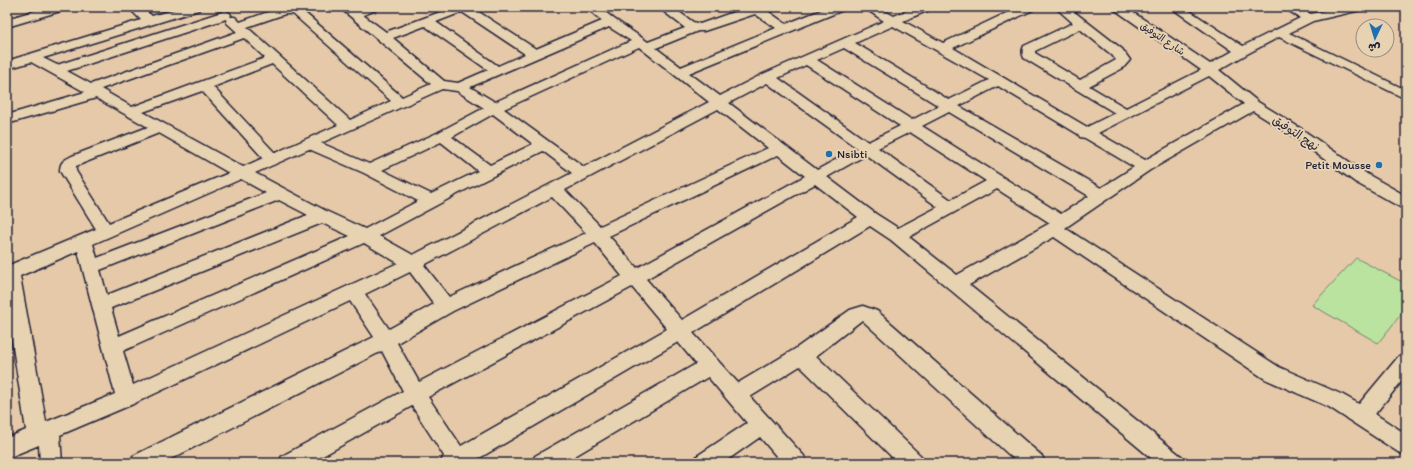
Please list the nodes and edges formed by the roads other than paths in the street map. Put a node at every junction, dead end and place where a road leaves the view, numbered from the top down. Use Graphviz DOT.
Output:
graph roads {
  1 [pos="60,7"];
  2 [pos="134,7"];
  3 [pos="195,7"];
  4 [pos="372,7"];
  5 [pos="464,7"];
  6 [pos="592,7"];
  7 [pos="664,7"];
  8 [pos="725,7"];
  9 [pos="809,7"];
  10 [pos="839,7"];
  11 [pos="869,7"];
  12 [pos="924,7"];
  13 [pos="1029,7"];
  14 [pos="1061,7"];
  15 [pos="1117,7"];
  16 [pos="1176,7"];
  17 [pos="1289,7"];
  18 [pos="1357,7"];
  19 [pos="755,8"];
  20 [pos="349,10"];
  21 [pos="220,11"];
  22 [pos="738,15"];
  23 [pos="821,15"];
  24 [pos="1309,18"];
  25 [pos="149,20"];
  26 [pos="426,21"];
  27 [pos="610,22"];
  28 [pos="893,22"];
  29 [pos="7,23"];
  30 [pos="1082,24"];
  31 [pos="695,28"];
  32 [pos="786,29"];
  33 [pos="243,30"];
  34 [pos="1280,33"];
  35 [pos="384,37"];
  36 [pos="844,42"];
  37 [pos="643,45"];
  38 [pos="943,48"];
  39 [pos="1242,51"];
  40 [pos="534,54"];
  41 [pos="32,57"];
  42 [pos="275,59"];
  43 [pos="808,60"];
  44 [pos="7,65"];
  45 [pos="56,70"];
  46 [pos="496,70"];
  47 [pos="1210,70"];
  48 [pos="679,72"];
  49 [pos="768,77"];
  50 [pos="997,81"];
  51 [pos="440,84"];
  52 [pos="204,85"];
  53 [pos="1079,86"];
  54 [pos="460,87"];
  55 [pos="93,91"];
  56 [pos="1406,95"];
  57 [pos="400,102"];
  58 [pos="718,102"];
  59 [pos="1253,105"];
  60 [pos="948,106"];
  61 [pos="494,108"];
  62 [pos="131,112"];
  63 [pos="1126,114"];
  64 [pos="7,120"];
  65 [pos="347,125"];
  66 [pos="911,126"];
  67 [pos="160,128"];
  68 [pos="1085,134"];
  69 [pos="442,136"];
  70 [pos="308,143"];
  71 [pos="544,145"];
  72 [pos="780,148"];
  73 [pos="867,148"];
  74 [pos="272,159"];
  75 [pos="1145,167"];
  76 [pos="369,170"];
  77 [pos="489,172"];
  78 [pos="242,173"];
  79 [pos="583,174"];
  80 [pos="816,175"];
  81 [pos="997,182"];
  82 [pos="554,189"];
  83 [pos="280,193"];
  84 [pos="1102,196"];
  85 [pos="432,201"];
  86 [pos="1406,204"];
  87 [pos="951,208"];
  88 [pos="322,216"];
  89 [pos="870,218"];
  90 [pos="1057,226"];
  91 [pos="106,232"];
  92 [pos="597,234"];
  93 [pos="365,236"];
  94 [pos="897,236"];
  95 [pos="84,242"];
  96 [pos="413,263"];
  97 [pos="91,267"];
  98 [pos="9,273"];
  99 [pos="635,278"];
  100 [pos="956,284"];
  101 [pos="353,292"];
  102 [pos="101,304"];
  103 [pos="446,306"];
  104 [pos="680,331"];
  105 [pos="386,340"];
  106 [pos="112,347"];
  107 [pos="802,355"];
  108 [pos="1406,362"];
  109 [pos="710,366"];
  110 [pos="415,394"];
  111 [pos="736,395"];
  112 [pos="126,398"];
  113 [pos="1361,416"];
  114 [pos="762,424"];
  115 [pos="43,434"];
  116 [pos="1406,445"];
  117 [pos="7,448"];
  118 [pos="454,461"];
  119 [pos="51,463"];
  120 [pos="141,463"];
  121 [pos="290,463"];
  122 [pos="543,463"];
  123 [pos="705,463"];
  124 [pos="796,463"];
  125 [pos="913,463"];
  126 [pos="1034,463"];
  127 [pos="1173,463"];
  1 -- 29 [label="street"];
  2 -- 25 [label="street"];
  3 -- 25 [label="street"];
  4 -- 20 [label="street"];
  5 -- 26 [label="street"];
  5 -- 40 [label="street"];
  6 -- 27 [label="street"];
  7 -- 31 [label="street"];
  8 -- 22 [label="street"];
  9 -- 23 [label="street"];
  10 -- 23 [label="street"];
  11 -- 28 [label="street"];
  12 -- 28 [label="street"];
  13 -- 38 [label="street"];
  14 -- 30 [label="street"];
  15 -- 47 [label="street, شارع التوفيق"];
  16 -- 39 [label="street"];
  17 -- 24 [label="street"];
  18 -- 24 [label="street"];
  19 -- 22 [label="street"];
  19 -- 32 [label="street"];
  20 -- 35 [label="street"];
  21 -- 33 [label="street"];
  21 -- 45 [label="street"];
  22 -- 31 [label="street"];
  23 -- 32 [label="street"];
  24 -- 34 [label="street"];
  25 -- 41 [label="street"];
  26 -- 35 [label="street"];
  26 -- 46 [label="street"];
  27 -- 37 [label="street"];
  27 -- 40 [label="street"];
  28 -- 36 [label="street"];
  28 -- 38 [label="street"];
  30 -- 53 [label="street"];
  30 -- 53 [label="street"];
  31 -- 37 [label="street"];
  32 -- 48 [label="street"];
  33 -- 42 [label="street"];
  33 -- 55 [label="street"];
  33 -- 57 [label="street"];
  34 -- 39 [label="street"];
  34 -- 56 [label="street"];
  35 -- 51 [label="street"];
  36 -- 43 [label="street"];
  36 -- 60 [label="street"];
  37 -- 48 [label="street"];
  37 -- 61 [label="street"];
  38 -- 50 [label="street"];
  39 -- 47 [label="street"];
  40 -- 46 [label="street"];
  41 -- 44 [label="street"];
  41 -- 45 [label="street"];
  42 -- 52 [label="street"];
  42 -- 65 [label="street"];
  43 -- 49 [label="street"];
  43 -- 66 [label="street"];
  45 -- 55 [label="street"];
  46 -- 54 [label="street"];
  47 -- 59 [label="street, نهج التوفيق"];
  47 -- 63 [label="street"];
  48 -- 58 [label="street"];
  49 -- 58 [label="street"];
  49 -- 73 [label="street"];
  50 -- 60 [label="street"];
  50 -- 68 [label="street"];
  51 -- 54 [label="street"];
  51 -- 57 [label="street"];
  52 -- 62 [label="street"];
  52 -- 74 [label="street"];
  53 -- 63 [label="street"];
  54 -- 61 [label="street"];
  55 -- 62 [label="street"];
  55 -- 64 [label="street"];
  57 -- 65 [label="street"];
  58 -- 72 [label="street"];
  58 -- 79 [label="street"];
  59 -- 75 [label="street"];
  59 -- 86 [label="street, نهج التوفيق"];
  60 -- 66 [label="street"];
  60 -- 84 [label="street"];
  61 -- 69 [label="street"];
  61 -- 71 [label="street"];
  62 -- 67 [label="street"];
  63 -- 68 [label="street"];
  65 -- 70 [label="street"];
  66 -- 73 [label="street"];
  66 -- 81 [label="street"];
  67 -- 78 [label="street"];
  67 -- 91 [label="street"];
  68 -- 75 [label="street"];
  69 -- 76 [label="street"];
  69 -- 77 [label="street"];
  70 -- 74 [label="street"];
  70 -- 76 [label="street"];
  71 -- 77 [label="street"];
  71 -- 79 [label="street"];
  72 -- 80 [label="street"];
  72 -- 92 [label="street"];
  73 -- 80 [label="street"];
  73 -- 87 [label="street"];
  74 -- 78 [label="street"];
  75 -- 84 [label="street"];
  76 -- 85 [label="street"];
  77 -- 85 [label="street"];
  78 -- 83 [label="street"];
  78 -- 91 [label="street"];
  79 -- 82 [label="street"];
  80 -- 89 [label="street"];
  80 -- 99 [label="street"];
  81 -- 87 [label="street"];
  81 -- 90 [label="street"];
  82 -- 92 [label="street"];
  82 -- 96 [label="street"];
  83 -- 88 [label="street"];
  83 -- 97 [label="street"];
  84 -- 90 [label="street"];
  85 -- 93 [label="street"];
  87 -- 94 [label="street"];
  88 -- 93 [label="street"];
  88 -- 102 [label="street"];
  89 -- 94 [label="street"];
  89 -- 104 [label="street"];
  90 -- 100 [label="street"];
  90 -- 113 [label="street"];
  91 -- 95 [label="street"];
  92 -- 99 [label="street"];
  92 -- 103 [label="street"];
  93 -- 96 [label="street"];
  93 -- 106 [label="street"];
  94 -- 100 [label="street"];
  95 -- 97 [label="street"];
  95 -- 98 [label="street"];
  96 -- 101 [label="street"];
  96 -- 103 [label="street"];
  97 -- 102 [label="street"];
  98 -- 115 [label="street"];
  99 -- 104 [label="street"];
  99 -- 110 [label="street"];
  100 -- 127 [label="street"];
  101 -- 105 [label="street"];
  101 -- 112 [label="street"];
  102 -- 106 [label="street"];
  103 -- 105 [label="street"];
  104 -- 109 [label="street"];
  104 -- 118 [label="street"];
  105 -- 110 [label="street"];
  105 -- 120 [label="street"];
  106 -- 112 [label="street"];
  107 -- 111 [label="street"];
  107 -- 125 [label="street"];
  107 -- 126 [label="street"];
  108 -- 113 [label="street"];
  109 -- 111 [label="street"];
  109 -- 122 [label="street"];
  110 -- 118 [label="street"];
  110 -- 121 [label="street"];
  111 -- 114 [label="street"];
  112 -- 115 [label="street"];
  113 -- 116 [label="street"];
  114 -- 123 [label="street"];
  114 -- 124 [label="street"];
  115 -- 117 [label="street"];
  115 -- 119 [label="street"];
}
